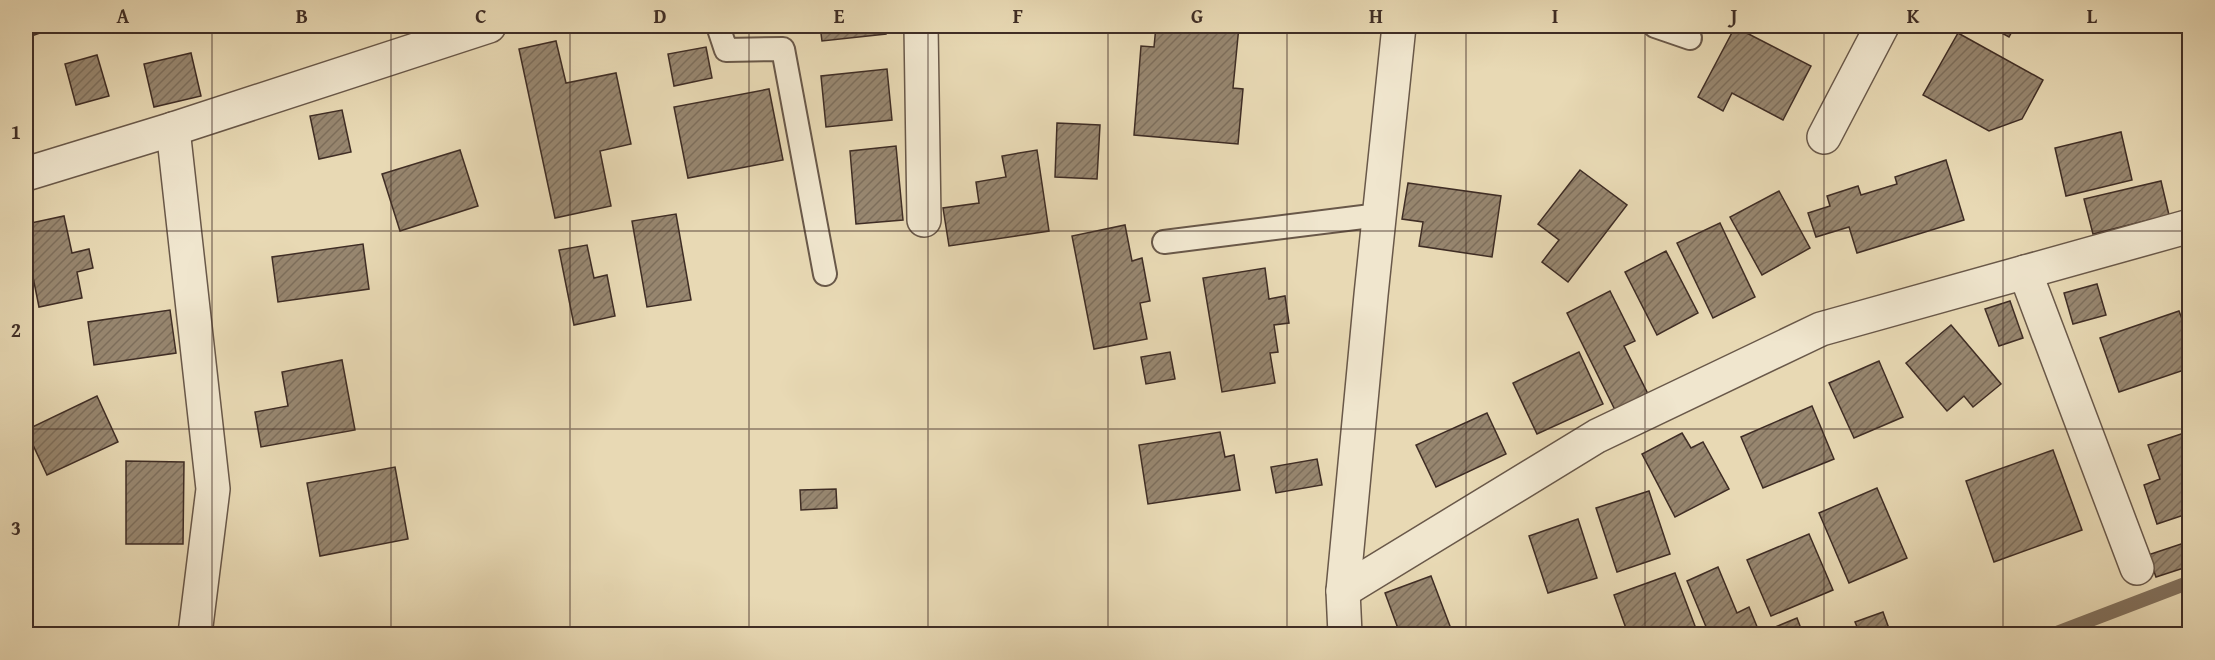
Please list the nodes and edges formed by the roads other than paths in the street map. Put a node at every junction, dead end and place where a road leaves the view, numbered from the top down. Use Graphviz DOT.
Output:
graph roads {
  1 [pos="718,26"];
  2 [pos="921,26"];
  3 [pos="1399,26"];
  4 [pos="1655,26"];
  5 [pos="1882,26"];
  6 [pos="478,27"];
  7 [pos="1690,38"];
  8 [pos="173,129"];
  9 [pos="1824,137"];
  10 [pos="26,174"];
  11 [pos="1379,215"];
  12 [pos="924,220"];
  13 [pos="2190,226"];
  14 [pos="1164,242"];
  15 [pos="2025,272"];
  16 [pos="825,274"];
  17 [pos="2137,568"];
  18 [pos="1343,591"];
  19 [pos="195,634"];
  20 [pos="1345,634"];
  1 -- 16 [label="lane"];
  2 -- 12 [label="street"];
  3 -- 11 [label="street"];
  4 -- 7 [label="lane"];
  5 -- 9 [label="street"];
  6 -- 8 [label="street"];
  8 -- 10 [label="street"];
  8 -- 19 [label="street"];
  11 -- 14 [label="lane"];
  11 -- 18 [label="street"];
  13 -- 15 [label="street"];
  15 -- 17 [label="street"];
  15 -- 18 [label="street"];
  18 -- 20 [label="street"];
}
